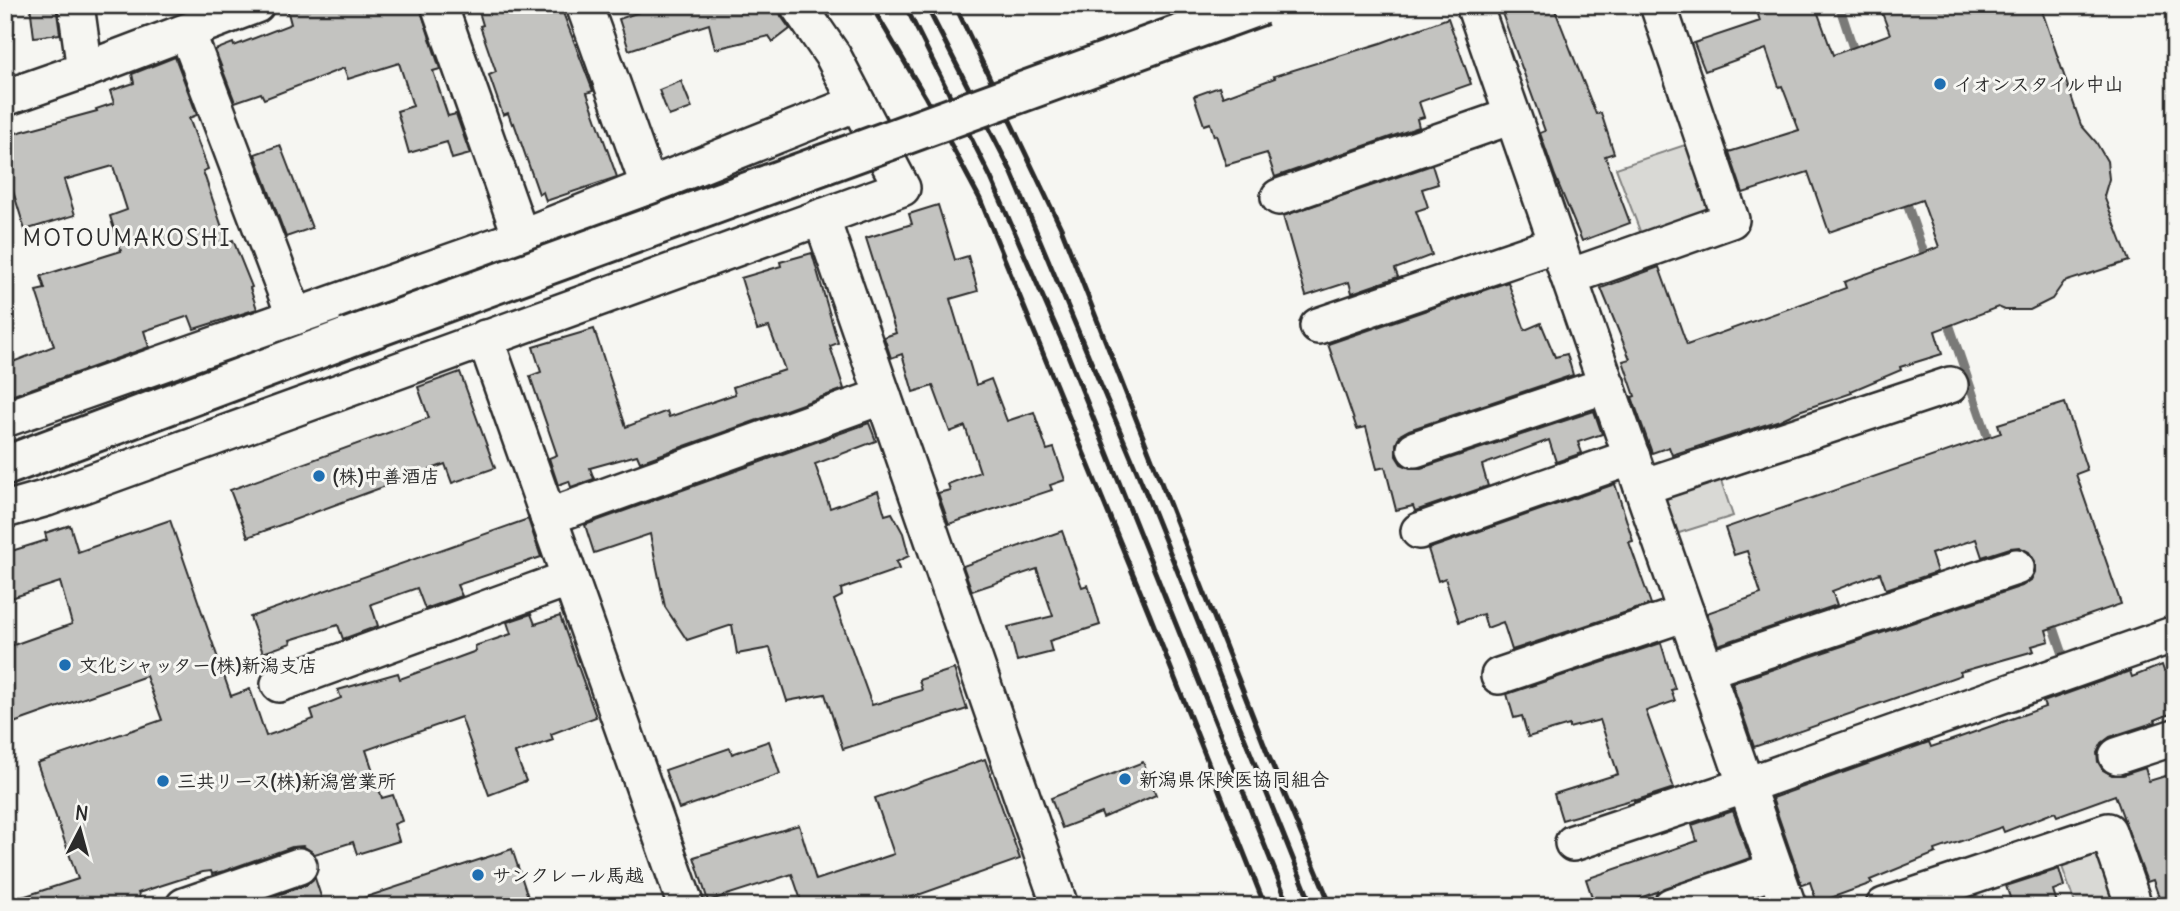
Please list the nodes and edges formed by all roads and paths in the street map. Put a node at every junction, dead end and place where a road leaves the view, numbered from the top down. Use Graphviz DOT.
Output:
graph roads {
  1 [pos="76,5"];
  2 [pos="256,5"];
  3 [pos="439,5"];
  4 [pos="584,5"];
  5 [pos="797,5"];
  6 [pos="1261,5"];
  7 [pos="1474,5"];
  8 [pos="1658,5"];
  9 [pos="187,32"];
  10 [pos="85,71"];
  11 [pos="5,98"];
  12 [pos="857,103"];
  13 [pos="1512,116"];
  14 [pos="649,187"];
  15 [pos="1279,197"];
  16 [pos="821,217"];
  17 [pos="521,237"];
  18 [pos="1557,244"];
  19 [pos="1569,277"];
  20 [pos="295,317"];
  21 [pos="1318,326"];
  22 [pos="485,338"];
  23 [pos="1607,385"];
  24 [pos="1951,386"];
  25 [pos="883,396"];
  26 [pos="5,419"];
  27 [pos="1415,449"];
  28 [pos="5,466"];
  29 [pos="1637,472"];
  30 [pos="5,510"];
  31 [pos="548,517"];
  32 [pos="1419,531"];
  33 [pos="2016,567"];
  34 [pos="570,578"];
  35 [pos="1686,612"];
  36 [pos="2175,634"];
  37 [pos="1706,670"];
  38 [pos="1499,676"];
  39 [pos="279,684"];
  40 [pos="2175,737"];
  41 [pos="2117,756"];
  42 [pos="1746,785"];
  43 [pos="1573,844"];
  44 [pos="299,866"];
  45 [pos="1776,870"];
  46 [pos="184,906"];
  47 [pos="686,906"];
  48 [pos="1060,906"];
  49 [pos="1671,906"];
  50 [pos="1788,906"];
  51 [pos="1884,906"];
  52 [pos="2134,906"];
  1 -- 10 [label="street"];
  2 -- 9 [label="street"];
  3 -- 17 [label="street"];
  4 -- 14 [label="street"];
  5 -- 12 [label="street"];
  6 -- 28 [label="street, bridge"];
  7 -- 13 [label="street"];
  8 -- 19 [label="street"];
  9 -- 10 [label="street"];
  9 -- 20 [label="street"];
  10 -- 11 [label="street"];
  12 -- 14 [label="street"];
  12 -- 16 [label="street"];
  13 -- 15 [label="street"];
  13 -- 18 [label="street"];
  14 -- 17 [label="street"];
  16 -- 22 [label="street"];
  16 -- 25 [label="street"];
  17 -- 20 [label="street"];
  18 -- 19 [label="street"];
  18 -- 21 [label="street"];
  19 -- 23 [label="street"];
  20 -- 26 [label="street"];
  22 -- 30 [label="street"];
  22 -- 31 [label="street"];
  23 -- 27 [label="street"];
  23 -- 29 [label="street"];
  24 -- 29 [label="street"];
  25 -- 31 [label="street"];
  25 -- 48 [label="street"];
  29 -- 32 [label="street"];
  29 -- 35 [label="street"];
  31 -- 34 [label="street"];
  33 -- 37 [label="street"];
  34 -- 39 [label="street"];
  34 -- 47 [label="street"];
  35 -- 37 [label="street"];
  35 -- 38 [label="street"];
  36 -- 42 [label="street"];
  37 -- 42 [label="street"];
  40 -- 41 [label="street"];
  42 -- 43 [label="street"];
  42 -- 45 [label="street"];
  44 -- 46 [label="street"];
  45 -- 49 [label="street"];
  45 -- 50 [label="street"];
  51 -- 52 [label="street"];
}
